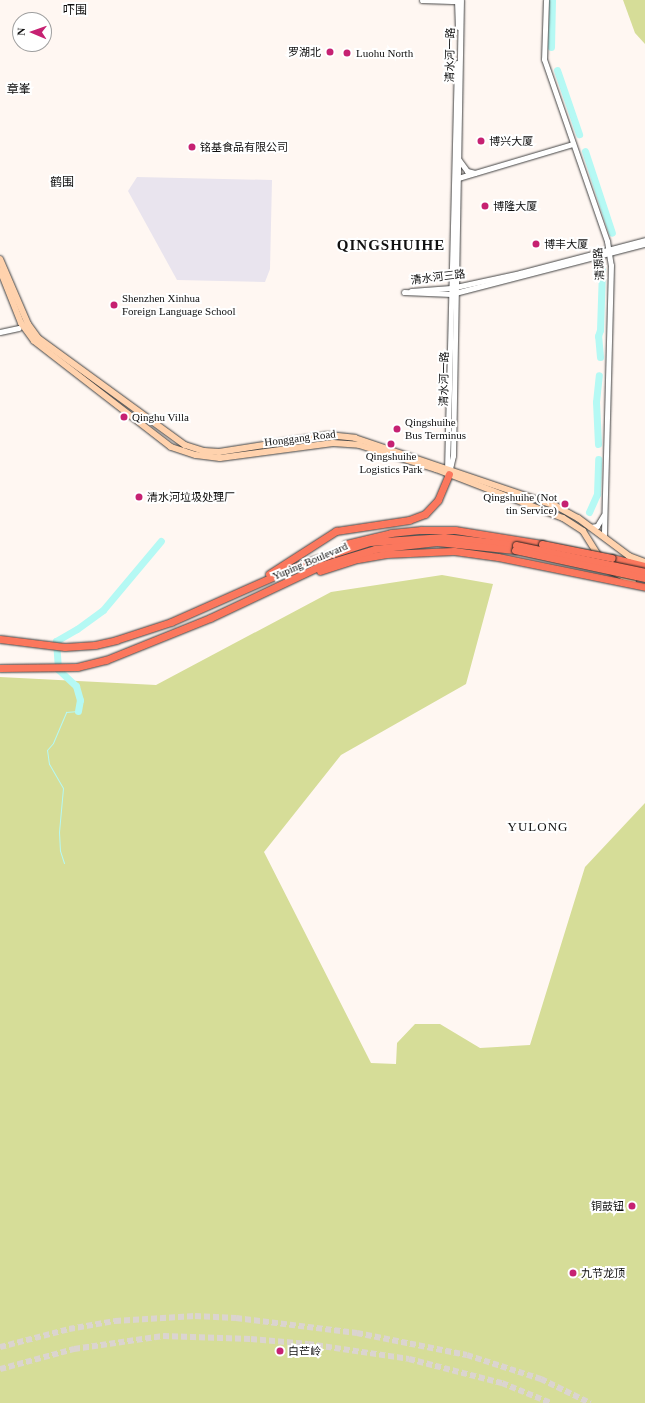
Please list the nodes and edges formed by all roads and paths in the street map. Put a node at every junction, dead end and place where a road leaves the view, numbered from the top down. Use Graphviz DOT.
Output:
graph roads {
  1 [pos="422,0"];
  2 [pos="459,0"];
  3 [pos="545,0"];
  4 [pos="573,144"];
  5 [pos="458,156"];
  6 [pos="478,172"];
  7 [pos="458,178"];
  8 [pos="645,240"];
  9 [pos="645,244"];
  10 [pos="608,252"];
  11 [pos="0,259"];
  12 [pos="0,270"];
  13 [pos="453,290"];
  14 [pos="19,328"];
  15 [pos="0,332"];
  16 [pos="153,423"];
  17 [pos="147,429"];
  18 [pos="449,470"];
  19 [pos="590,527"];
  20 [pos="604,537"];
  21 [pos="516,548"];
  22 [pos="645,562"];
  23 [pos="645,566"];
  24 [pos="645,572"];
  25 [pos="268,574"];
  26 [pos="645,578"];
  27 [pos="295,580"];
  28 [pos="645,586"];
  29 [pos="234,592"];
  30 [pos="0,639"];
  31 [pos="0,668"];
  1 -- 2 [label="street"];
  2 -- 5 [label="street, 清水河一路"];
  2 -- 13 [label="street, 清水河一路"];
  3 -- 4 [label="street, 清源路"];
  4 -- 6 [label="street"];
  4 -- 10 [label="street, 清源路"];
  5 -- 6 [label="street"];
  5 -- 7 [label="street, 清水河一路"];
  6 -- 7 [label="street"];
  7 -- 13 [label="street, 清水河一路"];
  8 -- 10 [label="street, 清水河三路"];
  9 -- 10 [label="street, 清水河三路"];
  10 -- 13 [label="street, 清水河三路"];
  10 -- 19 [label="street, 清源路"];
  10 -- 20 [label="street, 清源路"];
  11 -- 16 [label="main road, Honggang Road"];
  12 -- 17 [label="main road, Honggang Road"];
  13 -- 13 [label="street, 清水河三路"];
  13 -- 18 [label="street, 清水河一路"];
  14 -- 15 [label="street"];
  16 -- 17 [label="main road"];
  16 -- 18 [label="main road, Honggang Road"];
  17 -- 18 [label="main road, Honggang Road"];
  18 -- 19 [label="main road, Honggang Road"];
  18 -- 25 [label="highway"];
  18 -- 28 [label="main road, Honggang Road"];
  19 -- 20 [label="main road, Honggang Road"];
  20 -- 22 [label="main road, Honggang Road"];
  21 -- 24 [label="highway, Yuping Boulevard, bridge"];
  21 -- 26 [label="highway, Yuping Boulevard, bridge"];
  21 -- 27 [label="highway, Yuping Boulevard"];
  21 -- 29 [label="highway, Yuping Boulevard"];
  23 -- 25 [label="highway, bridge"];
  25 -- 29 [label="highway"];
  27 -- 28 [label="highway"];
  27 -- 31 [label="highway, Yuping Boulevard"];
  29 -- 30 [label="highway, Yuping Boulevard"];
}
